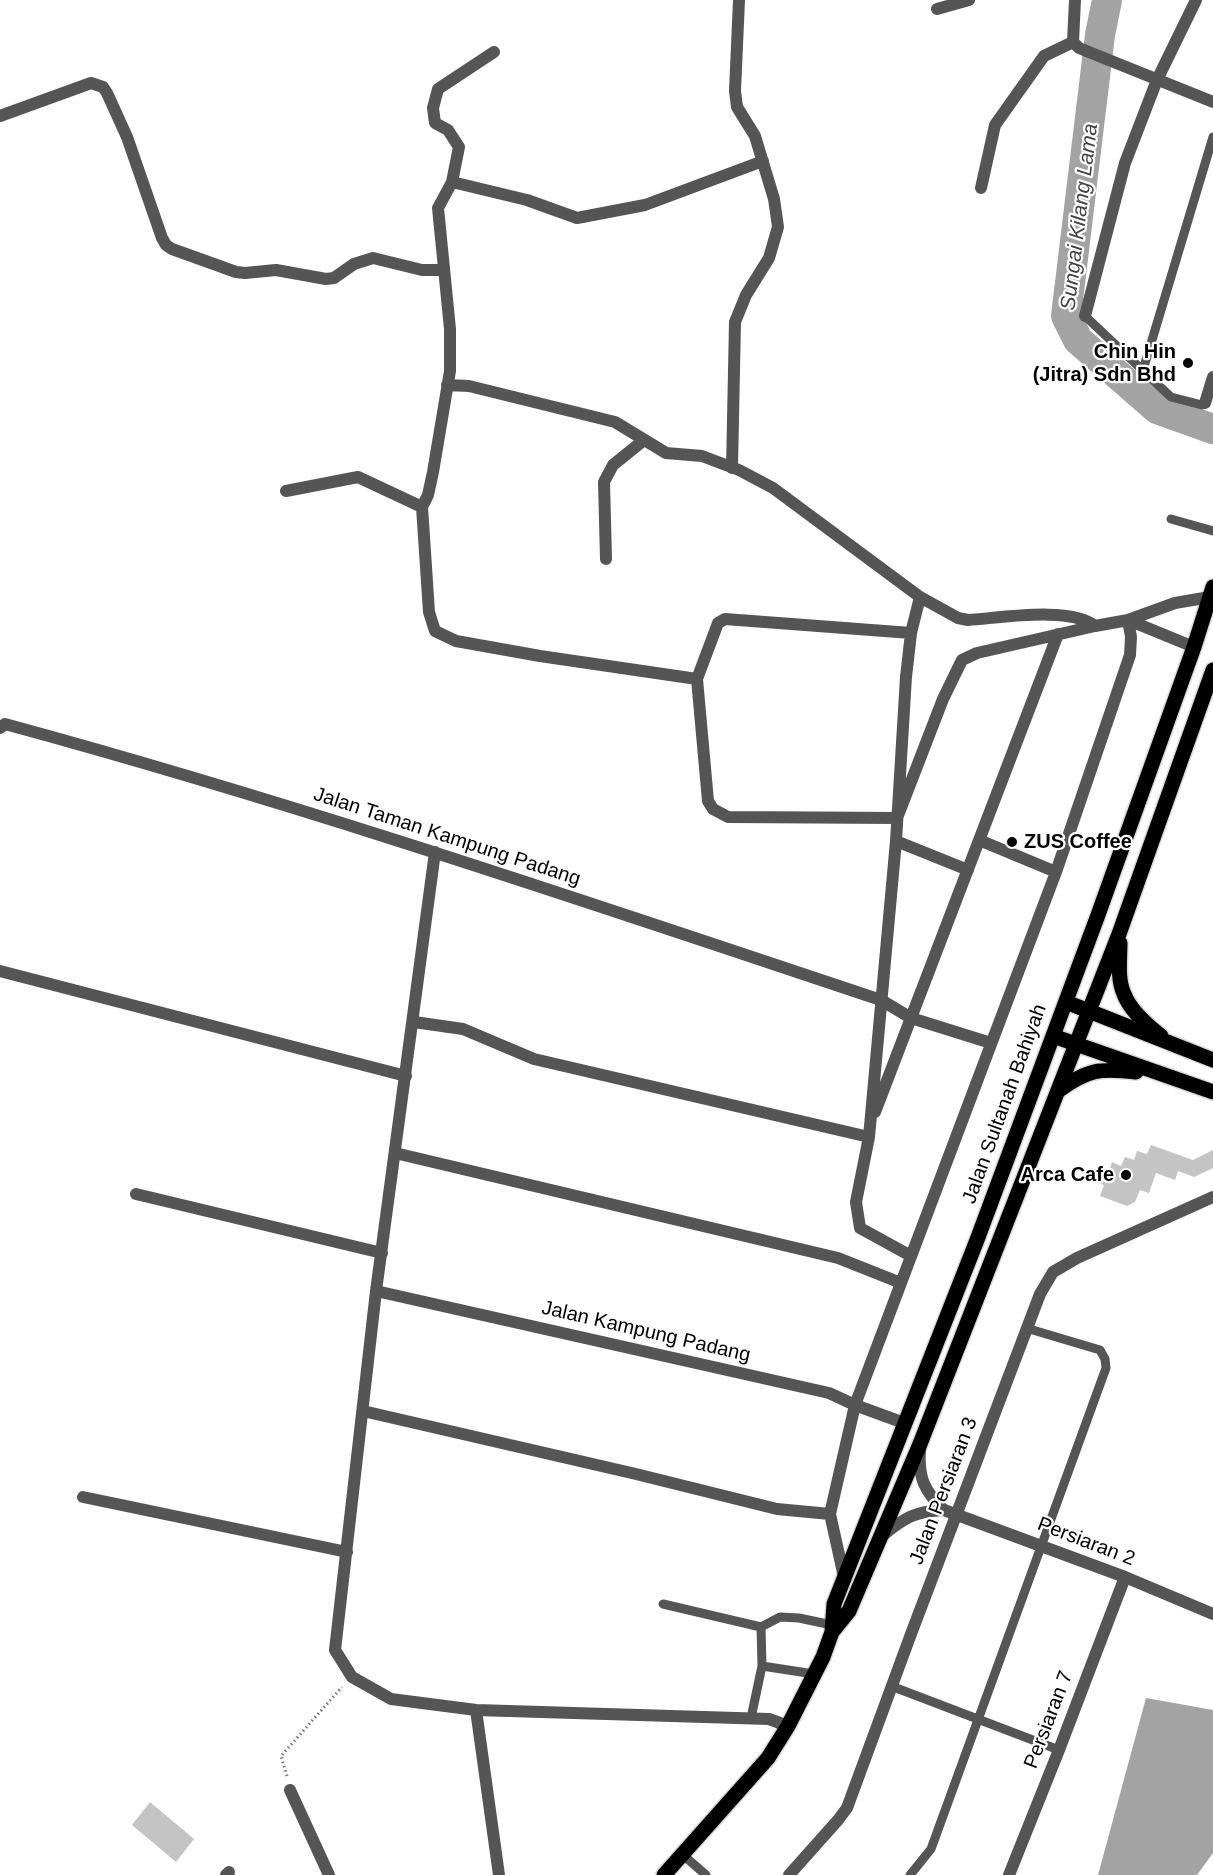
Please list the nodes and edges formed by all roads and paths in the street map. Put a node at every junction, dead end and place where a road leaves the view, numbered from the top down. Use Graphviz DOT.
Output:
graph roads {
  1 [pos="739,0"];
  2 [pos="969,0"];
  3 [pos="1075,0"];
  4 [pos="1196,0"];
  5 [pos="937,9"];
  6 [pos="1073,42"];
  7 [pos="494,52"];
  8 [pos="1157,80"];
  9 [pos="1213,102"];
  10 [pos="0,117"];
  11 [pos="1213,137"];
  12 [pos="763,161"];
  13 [pos="452,182"];
  14 [pos="981,188"];
  15 [pos="444,270"];
  16 [pos="1085,316"];
  17 [pos="1143,370"];
  18 [pos="1213,377"];
  19 [pos="447,385"];
  20 [pos="1205,403"];
  21 [pos="644,440"];
  22 [pos="732,468"];
  23 [pos="286,491"];
  24 [pos="422,507"];
  25 [pos="1171,519"];
  26 [pos="1213,531"];
  27 [pos="606,559"];
  28 [pos="1211,592"];
  29 [pos="920,597"];
  30 [pos="1128,620"];
  31 [pos="1095,626"];
  32 [pos="911,633"];
  33 [pos="1058,634"];
  34 [pos="1194,647"];
  35 [pos="1213,670"];
  36 [pos="697,679"];
  37 [pos="2,725"];
  38 [pos="897,818"];
  39 [pos="979,840"];
  40 [pos="896,841"];
  41 [pos="435,852"];
  42 [pos="968,870"];
  43 [pos="1056,872"];
  44 [pos="1119,934"];
  45 [pos="0,971"];
  46 [pos="880,1000"];
  47 [pos="1066,1002"];
  48 [pos="1089,1011"];
  49 [pos="911,1018"];
  50 [pos="414,1022"];
  51 [pos="1053,1036"];
  52 [pos="991,1043"];
  53 [pos="1076,1044"];
  54 [pos="1172,1045"];
  55 [pos="1213,1060"];
  56 [pos="1161,1074"];
  57 [pos="406,1076"];
  58 [pos="1058,1091"];
  59 [pos="1213,1092"];
  60 [pos="870,1124"];
  61 [pos="869,1137"];
  62 [pos="395,1153"];
  63 [pos="136,1194"];
  64 [pos="1213,1197"];
  65 [pos="382,1253"];
  66 [pos="911,1256"];
  67 [pos="901,1283"];
  68 [pos="376,1291"];
  69 [pos="1026,1328"];
  70 [pos="855,1405"];
  71 [pos="363,1411"];
  72 [pos="904,1423"];
  73 [pos="920,1444"];
  74 [pos="83,1497"];
  75 [pos="950,1512"];
  76 [pos="830,1514"];
  77 [pos="880,1537"];
  78 [pos="1042,1546"];
  79 [pos="346,1552"];
  80 [pos="844,1577"];
  81 [pos="1125,1577"];
  82 [pos="663,1604"];
  83 [pos="1213,1614"];
  84 [pos="761,1627"];
  85 [pos="832,1628"];
  86 [pos="762,1666"];
  87 [pos="814,1674"];
  88 [pos="352,1677"];
  89 [pos="891,1686"];
  90 [pos="476,1710"];
  91 [pos="751,1718"];
  92 [pos="978,1720"];
  93 [pos="788,1726"];
  94 [pos="1059,1750"];
  95 [pos="290,1790"];
  96 [pos="683,1855"];
  97 [pos="329,1875"];
  98 [pos="499,1875"];
  99 [pos="664,1875"];
  100 [pos="706,1875"];
  101 [pos="789,1875"];
  102 [pos="910,1875"];
  103 [pos="1009,1875"];
  1 -- 12 [label="street"];
  2 -- 5 [label="street"];
  3 -- 6 [label="street"];
  4 -- 8 [label="street"];
  6 -- 8 [label="street"];
  6 -- 14 [label="street"];
  7 -- 13 [label="street"];
  8 -- 9 [label="street"];
  8 -- 16 [label="street"];
  10 -- 15 [label="street"];
  11 -- 17 [label="lane"];
  12 -- 13 [label="street"];
  12 -- 22 [label="street"];
  13 -- 15 [label="street"];
  15 -- 19 [label="street"];
  16 -- 17 [label="lane"];
  17 -- 20 [label="lane"];
  18 -- 20 [label="street"];
  19 -- 21 [label="street"];
  19 -- 24 [label="street"];
  21 -- 22 [label="street"];
  21 -- 27 [label="street"];
  22 -- 29 [label="street"];
  23 -- 24 [label="street"];
  24 -- 36 [label="street"];
  25 -- 26 [label="lane"];
  28 -- 30 [label="street"];
  28 -- 34 [label="main road, Jalan Sultanah Bahiyah"];
  29 -- 31 [label="street"];
  29 -- 32 [label="street"];
  30 -- 31 [label="street"];
  30 -- 34 [label="street"];
  30 -- 43 [label="street"];
  31 -- 33 [label="street"];
  32 -- 36 [label="street"];
  32 -- 38 [label="street"];
  33 -- 38 [label="street"];
  33 -- 39 [label="street"];
  34 -- 47 [label="main road, Jalan Sultanah Bahiyah"];
  35 -- 44 [label="main road, Jalan Sultanah Bahiyah"];
  36 -- 38 [label="street"];
  37 -- 41 [label="street, Jalan Taman Kampung Padang"];
  38 -- 40 [label="street"];
  39 -- 42 [label="street"];
  39 -- 43 [label="street"];
  40 -- 42 [label="street"];
  40 -- 46 [label="street"];
  41 -- 46 [label="street, Jalan Taman Kampung Padang"];
  41 -- 50 [label="street"];
  42 -- 49 [label="street"];
  43 -- 52 [label="street"];
  44 -- 48 [label="main road, Jalan Sultanah Bahiyah"];
  44 -- 54 [label="main road"];
  45 -- 57 [label="street"];
  46 -- 49 [label="street, Jalan Taman Kampung Padang"];
  46 -- 60 [label="street"];
  47 -- 48 [label="main road"];
  47 -- 51 [label="main road, Jalan Sultanah Bahiyah"];
  48 -- 53 [label="main road, Jalan Sultanah Bahiyah"];
  48 -- 54 [label="main road"];
  49 -- 52 [label="street, Jalan Taman Kampung Padang"];
  49 -- 60 [label="street"];
  50 -- 57 [label="street"];
  50 -- 61 [label="street"];
  51 -- 53 [label="main road"];
  51 -- 72 [label="main road, Jalan Sultanah Bahiyah"];
  52 -- 66 [label="street"];
  53 -- 56 [label="main road"];
  53 -- 58 [label="main road, Jalan Sultanah Bahiyah"];
  54 -- 55 [label="main road"];
  56 -- 58 [label="main road"];
  56 -- 59 [label="main road"];
  57 -- 62 [label="street"];
  58 -- 73 [label="main road, Jalan Sultanah Bahiyah"];
  60 -- 61 [label="street"];
  61 -- 66 [label="street"];
  62 -- 65 [label="street"];
  62 -- 67 [label="street"];
  63 -- 65 [label="street"];
  64 -- 69 [label="street, Jalan Persiaran 3"];
  65 -- 68 [label="street"];
  66 -- 67 [label="street"];
  67 -- 70 [label="street"];
  68 -- 70 [label="street, Jalan Kampung Padang"];
  68 -- 71 [label="street"];
  69 -- 75 [label="street, Jalan Persiaran 3"];
  69 -- 78 [label="lane"];
  70 -- 72 [label="street, Jalan Kampung Padang"];
  70 -- 76 [label="street"];
  71 -- 76 [label="street"];
  71 -- 79 [label="street"];
  72 -- 80 [label="main road, Jalan Sultanah Bahiyah"];
  73 -- 75 [label="street"];
  73 -- 77 [label="main road, Jalan Sultanah Bahiyah"];
  74 -- 79 [label="street"];
  75 -- 77 [label="street"];
  75 -- 78 [label="street, Persiaran 2"];
  75 -- 89 [label="street, Jalan Persiaran 3"];
  76 -- 80 [label="street"];
  77 -- 85 [label="main road, Jalan Sultanah Bahiyah"];
  78 -- 81 [label="street, Persiaran 2"];
  78 -- 92 [label="lane"];
  79 -- 88 [label="street"];
  80 -- 85 [label="main road, Jalan Sultanah Bahiyah"];
  81 -- 83 [label="street, Persiaran 2"];
  81 -- 94 [label="street, Persiaran 7"];
  82 -- 84 [label="lane"];
  84 -- 85 [label="lane"];
  84 -- 86 [label="lane"];
  85 -- 87 [label="main road, Jalan Sultanah Bahiyah"];
  86 -- 87 [label="lane"];
  86 -- 91 [label="lane"];
  87 -- 93 [label="main road, Jalan Sultanah Bahiyah"];
  88 -- 90 [label="street"];
  88 -- 95 [label="path"];
  89 -- 92 [label="lane"];
  89 -- 101 [label="street, Jalan Persiaran 3"];
  90 -- 91 [label="street"];
  90 -- 98 [label="street"];
  91 -- 93 [label="street"];
  92 -- 94 [label="lane"];
  92 -- 102 [label="lane"];
  93 -- 96 [label="main road, Jalan Sultanah Bahiyah"];
  94 -- 103 [label="street, Persiaran 7"];
  95 -- 97 [label="street"];
  96 -- 99 [label="main road, Jalan Sultanah Bahiyah"];
  96 -- 100 [label="lane"];
}
